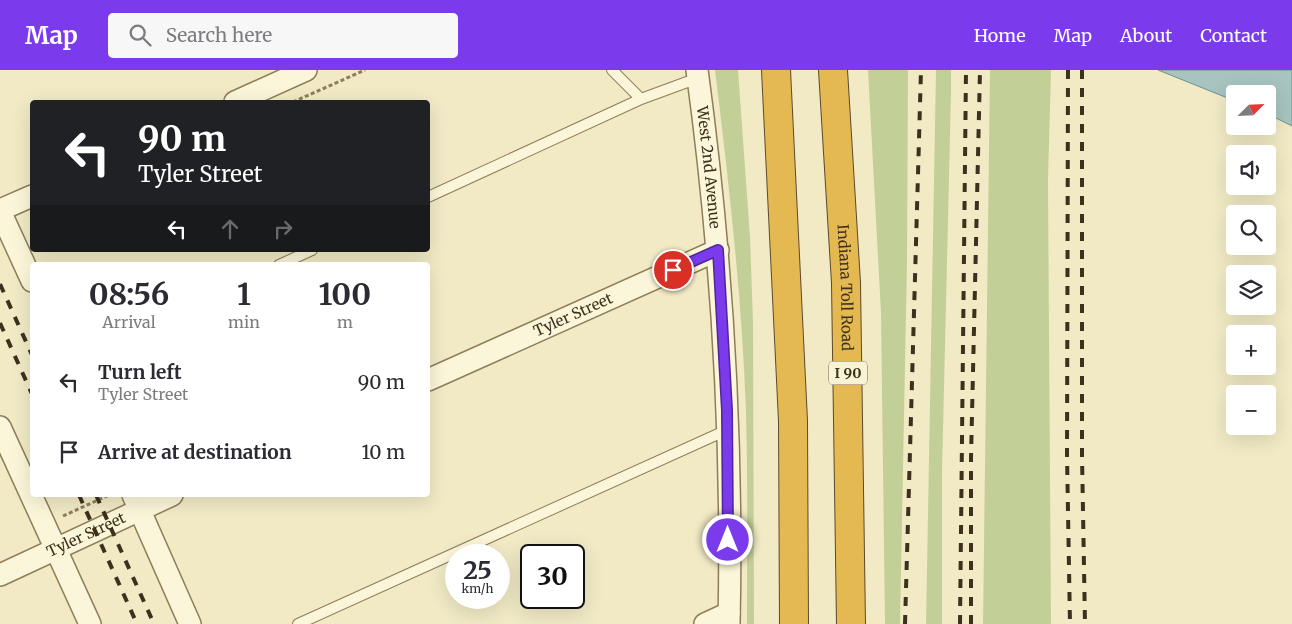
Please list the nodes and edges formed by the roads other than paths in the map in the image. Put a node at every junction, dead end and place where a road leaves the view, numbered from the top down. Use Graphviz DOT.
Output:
graph roads {
  1 [pos="306,70"];
  2 [pos="612,70"];
  3 [pos="776,70"];
  4 [pos="833,70"];
  5 [pos="698,74"];
  6 [pos="641,99"];
  7 [pos="239,100"];
  8 [pos="430,196"];
  9 [pos="30,197"];
  10 [pos="0,211"];
  11 [pos="718,250"];
  12 [pos="308,252"];
  13 [pos="286,262"];
  14 [pos="30,277"];
  15 [pos="430,379"];
  16 [pos="0,427"];
  17 [pos="727,430"];
  18 [pos="30,493"];
  19 [pos="32,497"];
  20 [pos="162,497"];
  21 [pos="136,502"];
  22 [pos="55,549"];
  23 [pos="0,575"];
  24 [pos="729,619"];
  25 [pos="90,624"];
  26 [pos="190,624"];
  27 [pos="298,624"];
  28 [pos="705,624"];
  29 [pos="794,624"];
  30 [pos="850,624"];
  1 -- 7 [label="street"];
  2 -- 6 [label="lane"];
  3 -- 29 [label="highway"];
  4 -- 30 [label="highway, Indiana Toll Road / I 90"];
  5 -- 6 [label="lane"];
  5 -- 11 [label="street, West 2nd Avenue"];
  6 -- 8 [label="lane"];
  9 -- 10 [label="street"];
  10 -- 14 [label="street"];
  11 -- 15 [label="street, Tyler Street"];
  11 -- 17 [label="street, West 2nd Avenue"];
  12 -- 13 [label="lane"];
  16 -- 18 [label="street"];
  17 -- 24 [label="street, West 2nd Avenue"];
  17 -- 27 [label="lane"];
  19 -- 22 [label="street"];
  20 -- 21 [label="street, Tyler Street"];
  21 -- 22 [label="street, Tyler Street"];
  21 -- 26 [label="street"];
  22 -- 23 [label="street, Tyler Street"];
  22 -- 25 [label="street"];
  24 -- 28 [label="street"];
}
